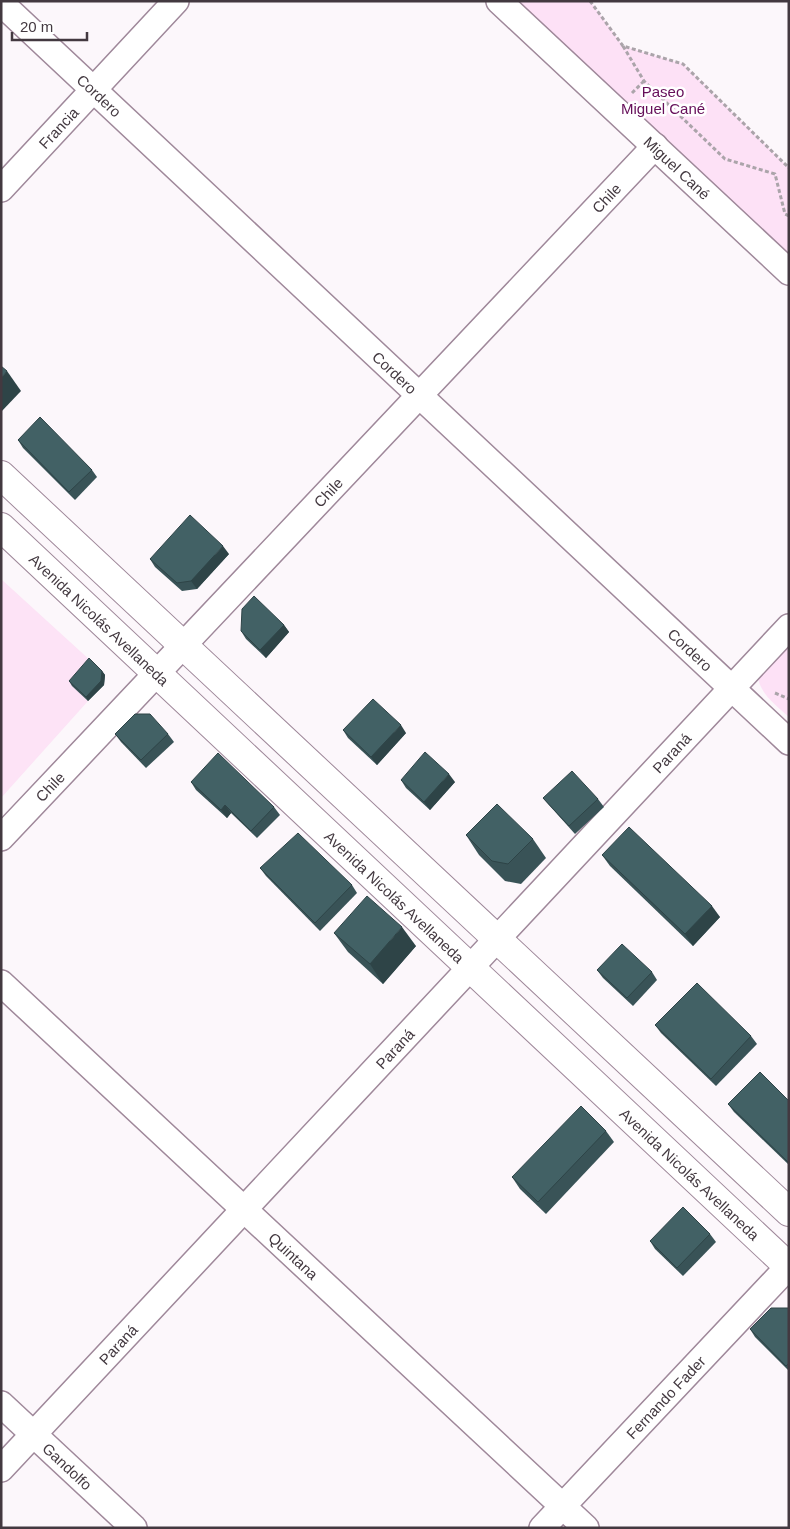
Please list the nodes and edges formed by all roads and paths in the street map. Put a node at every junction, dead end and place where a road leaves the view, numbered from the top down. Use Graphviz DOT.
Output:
graph roads {
  1 [pos="176,1"];
  2 [pos="499,1"];
  3 [pos="590,1"];
  4 [pos="1,2"];
  5 [pos="623,46"];
  6 [pos="94,90"];
  7 [pos="655,146"];
  8 [pos="789,168"];
  9 [pos="1,189"];
  10 [pos="789,216"];
  11 [pos="789,272"];
  12 [pos="419,396"];
  13 [pos="1,475"];
  14 [pos="1,527"];
  15 [pos="789,627"];
  16 [pos="183,646"];
  17 [pos="157,673"];
  18 [pos="731,688"];
  19 [pos="789,742"];
  20 [pos="1,838"];
  21 [pos="498,940"];
  22 [pos="470,967"];
  23 [pos="1,983"];
  24 [pos="244,1209"];
  25 [pos="789,1212"];
  26 [pos="789,1266"];
  27 [pos="1,1404"];
  28 [pos="34,1434"];
  29 [pos="1,1468"];
  30 [pos="562,1506"];
  31 [pos="134,1528"];
  32 [pos="542,1528"];
  33 [pos="586,1528"];
  1 -- 6 [label="street, Francia"];
  2 -- 7 [label="street, Miguel Cané"];
  3 -- 5 [label="path"];
  4 -- 6 [label="street, Cordero"];
  5 -- 8 [label="path"];
  5 -- 10 [label="path"];
  6 -- 9 [label="street, Francia"];
  6 -- 12 [label="street, Cordero"];
  7 -- 11 [label="street, Miguel Cané"];
  7 -- 12 [label="street, Chile"];
  12 -- 16 [label="street, Chile"];
  12 -- 18 [label="street, Cordero"];
  13 -- 16 [label="main road"];
  14 -- 17 [label="main road, Avenida Nicolás Avellaneda"];
  15 -- 18 [label="street, Paraná"];
  16 -- 17 [label="street, Chile"];
  16 -- 21 [label="main road"];
  17 -- 20 [label="street, Chile"];
  17 -- 22 [label="main road, Avenida Nicolás Avellaneda"];
  18 -- 19 [label="street, Cordero"];
  18 -- 21 [label="street, Paraná"];
  21 -- 22 [label="street, Paraná"];
  21 -- 25 [label="main road"];
  22 -- 24 [label="street, Paraná"];
  22 -- 26 [label="main road, Avenida Nicolás Avellaneda"];
  23 -- 24 [label="street, Quintana"];
  24 -- 28 [label="street, Paraná"];
  24 -- 30 [label="street, Quintana"];
  26 -- 30 [label="street, Fernando Fader"];
  27 -- 28 [label="street, Gandolfo"];
  28 -- 29 [label="street, Paraná"];
  28 -- 31 [label="street, Gandolfo"];
  30 -- 32 [label="street, Fernando Fader"];
  30 -- 33 [label="street, Quintana"];
}
